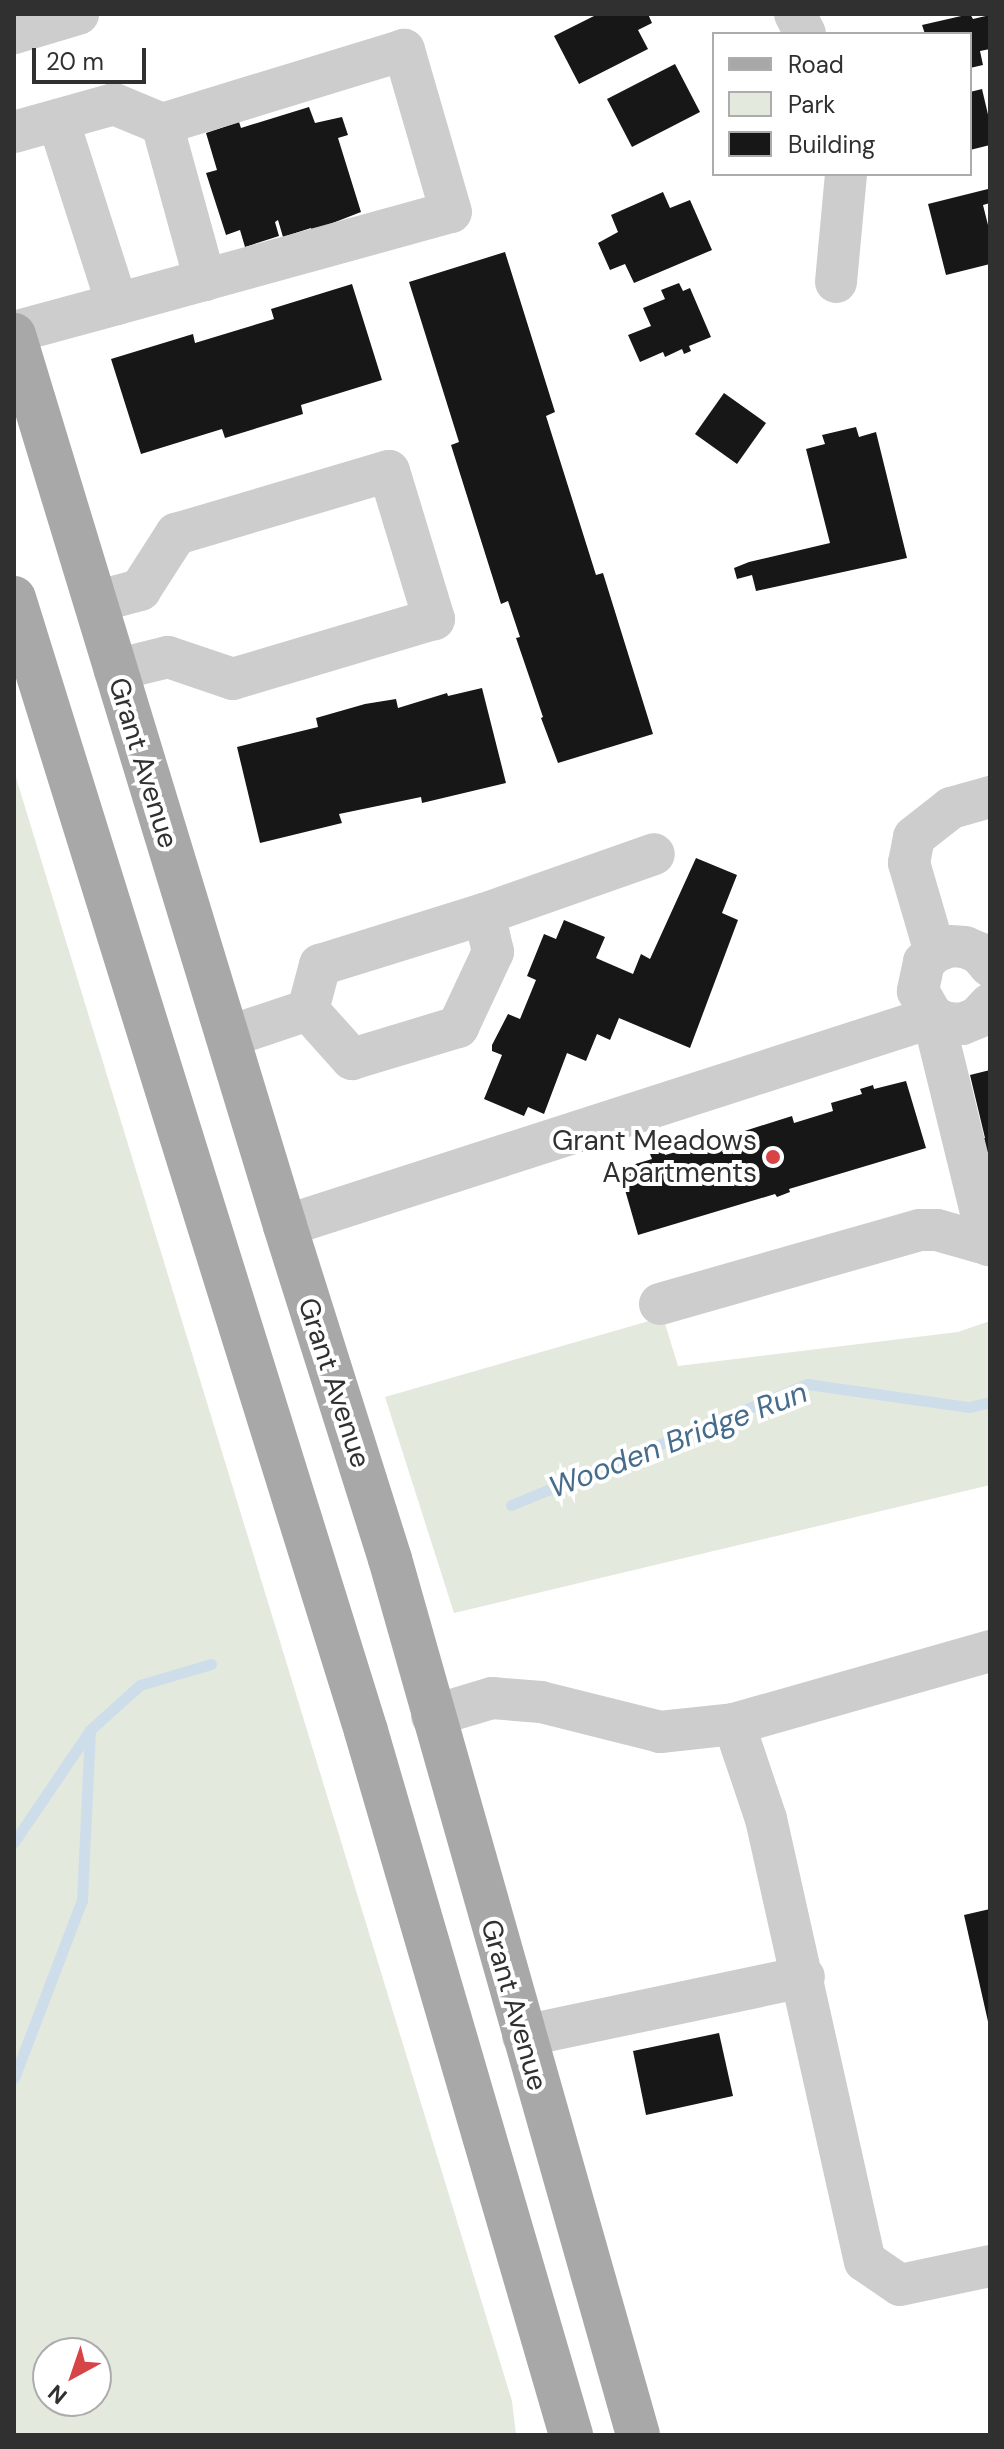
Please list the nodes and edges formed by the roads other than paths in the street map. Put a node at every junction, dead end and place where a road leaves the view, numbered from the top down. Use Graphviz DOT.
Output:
graph roads {
  1 [pos="78,14"];
  2 [pos="795,14"];
  3 [pos="804,32"];
  4 [pos="14,33"];
  5 [pos="58,120"];
  6 [pos="162,124"];
  7 [pos="14,132"];
  8 [pos="846,176"];
  9 [pos="205,280"];
  10 [pos="836,282"];
  11 [pos="117,304"];
  12 [pos="14,334"];
  13 [pos="14,598"];
  14 [pos="95,602"];
  15 [pos="115,670"];
  16 [pos="990,797"];
  17 [pos="654,854"];
  18 [pos="484,914"];
  19 [pos="935,952"];
  20 [pos="990,966"];
  21 [pos="990,1004"];
  22 [pos="308,1010"];
  23 [pos="933,1017"];
  24 [pos="227,1037"];
  25 [pos="285,1226"];
  26 [pos="989,1245"];
  27 [pos="660,1304"];
  28 [pos="990,1651"];
  29 [pos="432,1716"];
  30 [pos="734,1724"];
  31 [pos="366,1731"];
  32 [pos="804,1977"];
  33 [pos="523,2036"];
  34 [pos="990,2266"];
  35 [pos="571,2435"];
  36 [pos="638,2435"];
  1 -- 4 [label="street"];
  2 -- 3 [label="street"];
  5 -- 6 [label="street"];
  5 -- 7 [label="street"];
  5 -- 11 [label="street"];
  6 -- 9 [label="street"];
  6 -- 9 [label="street"];
  8 -- 10 [label="street"];
  9 -- 11 [label="street"];
  11 -- 12 [label="street"];
  12 -- 14 [label="main road, Grant Avenue"];
  13 -- 31 [label="main road"];
  14 -- 15 [label="main road, Grant Avenue"];
  14 -- 15 [label="street"];
  15 -- 24 [label="main road, Grant Avenue"];
  16 -- 19 [label="street"];
  17 -- 18 [label="street"];
  18 -- 22 [label="street"];
  18 -- 22 [label="street"];
  19 -- 20 [label="street"];
  19 -- 23 [label="street"];
  21 -- 23 [label="street"];
  22 -- 24 [label="street"];
  23 -- 25 [label="street"];
  23 -- 26 [label="street"];
  24 -- 25 [label="main road, Grant Avenue"];
  25 -- 29 [label="main road, Grant Avenue"];
  26 -- 27 [label="street"];
  28 -- 30 [label="street"];
  29 -- 30 [label="street"];
  29 -- 31 [label="main road"];
  29 -- 33 [label="main road, Grant Avenue"];
  30 -- 32 [label="street"];
  31 -- 35 [label="main road"];
  32 -- 33 [label="street"];
  32 -- 34 [label="street"];
  33 -- 36 [label="main road, Grant Avenue"];
}
